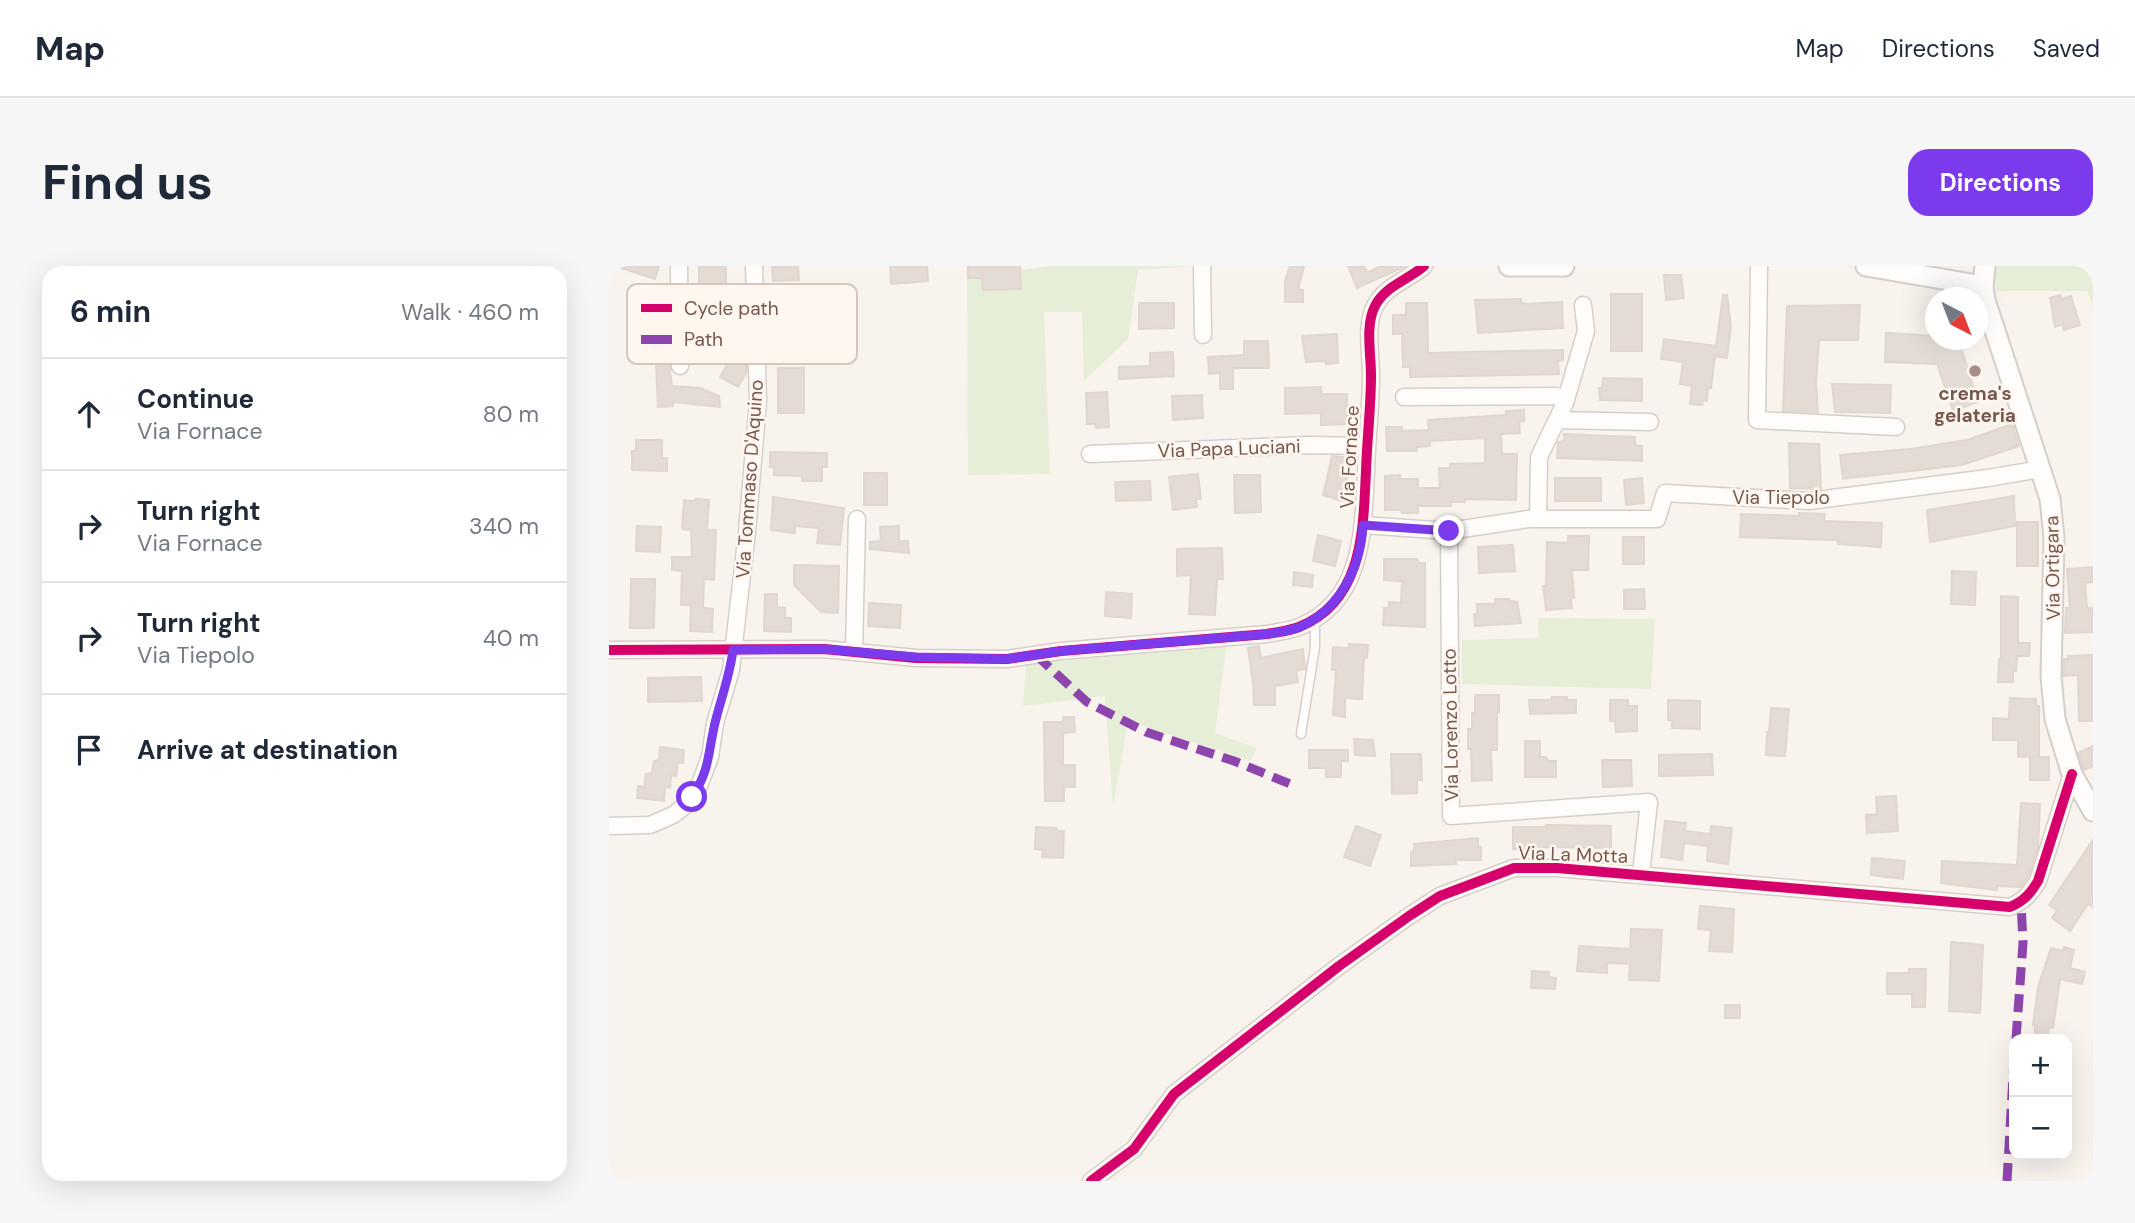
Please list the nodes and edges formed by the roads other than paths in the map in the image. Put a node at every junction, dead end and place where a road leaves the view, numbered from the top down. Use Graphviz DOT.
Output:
graph roads {
  1 [pos="679,266"];
  2 [pos="754,266"];
  3 [pos="1202,266"];
  4 [pos="1424,266"];
  5 [pos="1509,266"];
  6 [pos="1564,266"];
  7 [pos="1759,266"];
  8 [pos="1866,266"];
  9 [pos="1984,276"];
  10 [pos="679,284"];
  11 [pos="755,284"];
  12 [pos="1583,305"];
  13 [pos="1203,335"];
  14 [pos="757,364"];
  15 [pos="1404,397"];
  16 [pos="1566,399"];
  17 [pos="1557,420"];
  18 [pos="1650,422"];
  19 [pos="1896,427"];
  20 [pos="1367,446"];
  21 [pos="1090,453"];
  22 [pos="2041,468"];
  23 [pos="857,519"];
  24 [pos="1538,519"];
  25 [pos="1363,525"];
  26 [pos="1449,531"];
  27 [pos="1315,618"];
  28 [pos="609,650"];
  29 [pos="733,650"];
  30 [pos="854,652"];
  31 [pos="1301,734"];
  32 [pos="2072,774"];
  33 [pos="2093,811"];
  34 [pos="609,826"];
  35 [pos="1641,874"];
  36 [pos="1091,1181"];
  1 -- 10 [label="street"];
  2 -- 11 [label="street, Via Tommaso D'Aquino"];
  3 -- 13 [label="street"];
  4 -- 20 [label="street, Via Fornace"];
  5 -- 6 [label="street"];
  7 -- 19 [label="street"];
  8 -- 9 [label="street"];
  9 -- 22 [label="street, Via Ortigara"];
  12 -- 16 [label="street"];
  14 -- 29 [label="street, Via Tommaso D'Aquino"];
  15 -- 16 [label="street"];
  16 -- 17 [label="street"];
  17 -- 18 [label="street"];
  17 -- 24 [label="street"];
  20 -- 21 [label="street, Via Papa Luciani"];
  20 -- 25 [label="street, Via Fornace"];
  22 -- 24 [label="street, Via Tiepolo"];
  22 -- 32 [label="street, Via Ortigara"];
  23 -- 30 [label="street"];
  24 -- 26 [label="street, Via Tiepolo"];
  25 -- 26 [label="street, Via Tiepolo"];
  25 -- 27 [label="street, Via Fornace"];
  26 -- 35 [label="street, Via Lorenzo Lotto"];
  27 -- 30 [label="street, Via Fornace"];
  27 -- 31 [label="lane"];
  28 -- 29 [label="street, Via Fornace"];
  29 -- 30 [label="street, Via Fornace"];
  29 -- 34 [label="street"];
  32 -- 33 [label="street, Via Ortigara"];
  32 -- 35 [label="street, Via La Motta"];
  35 -- 36 [label="street, Via La Motta"];
}
